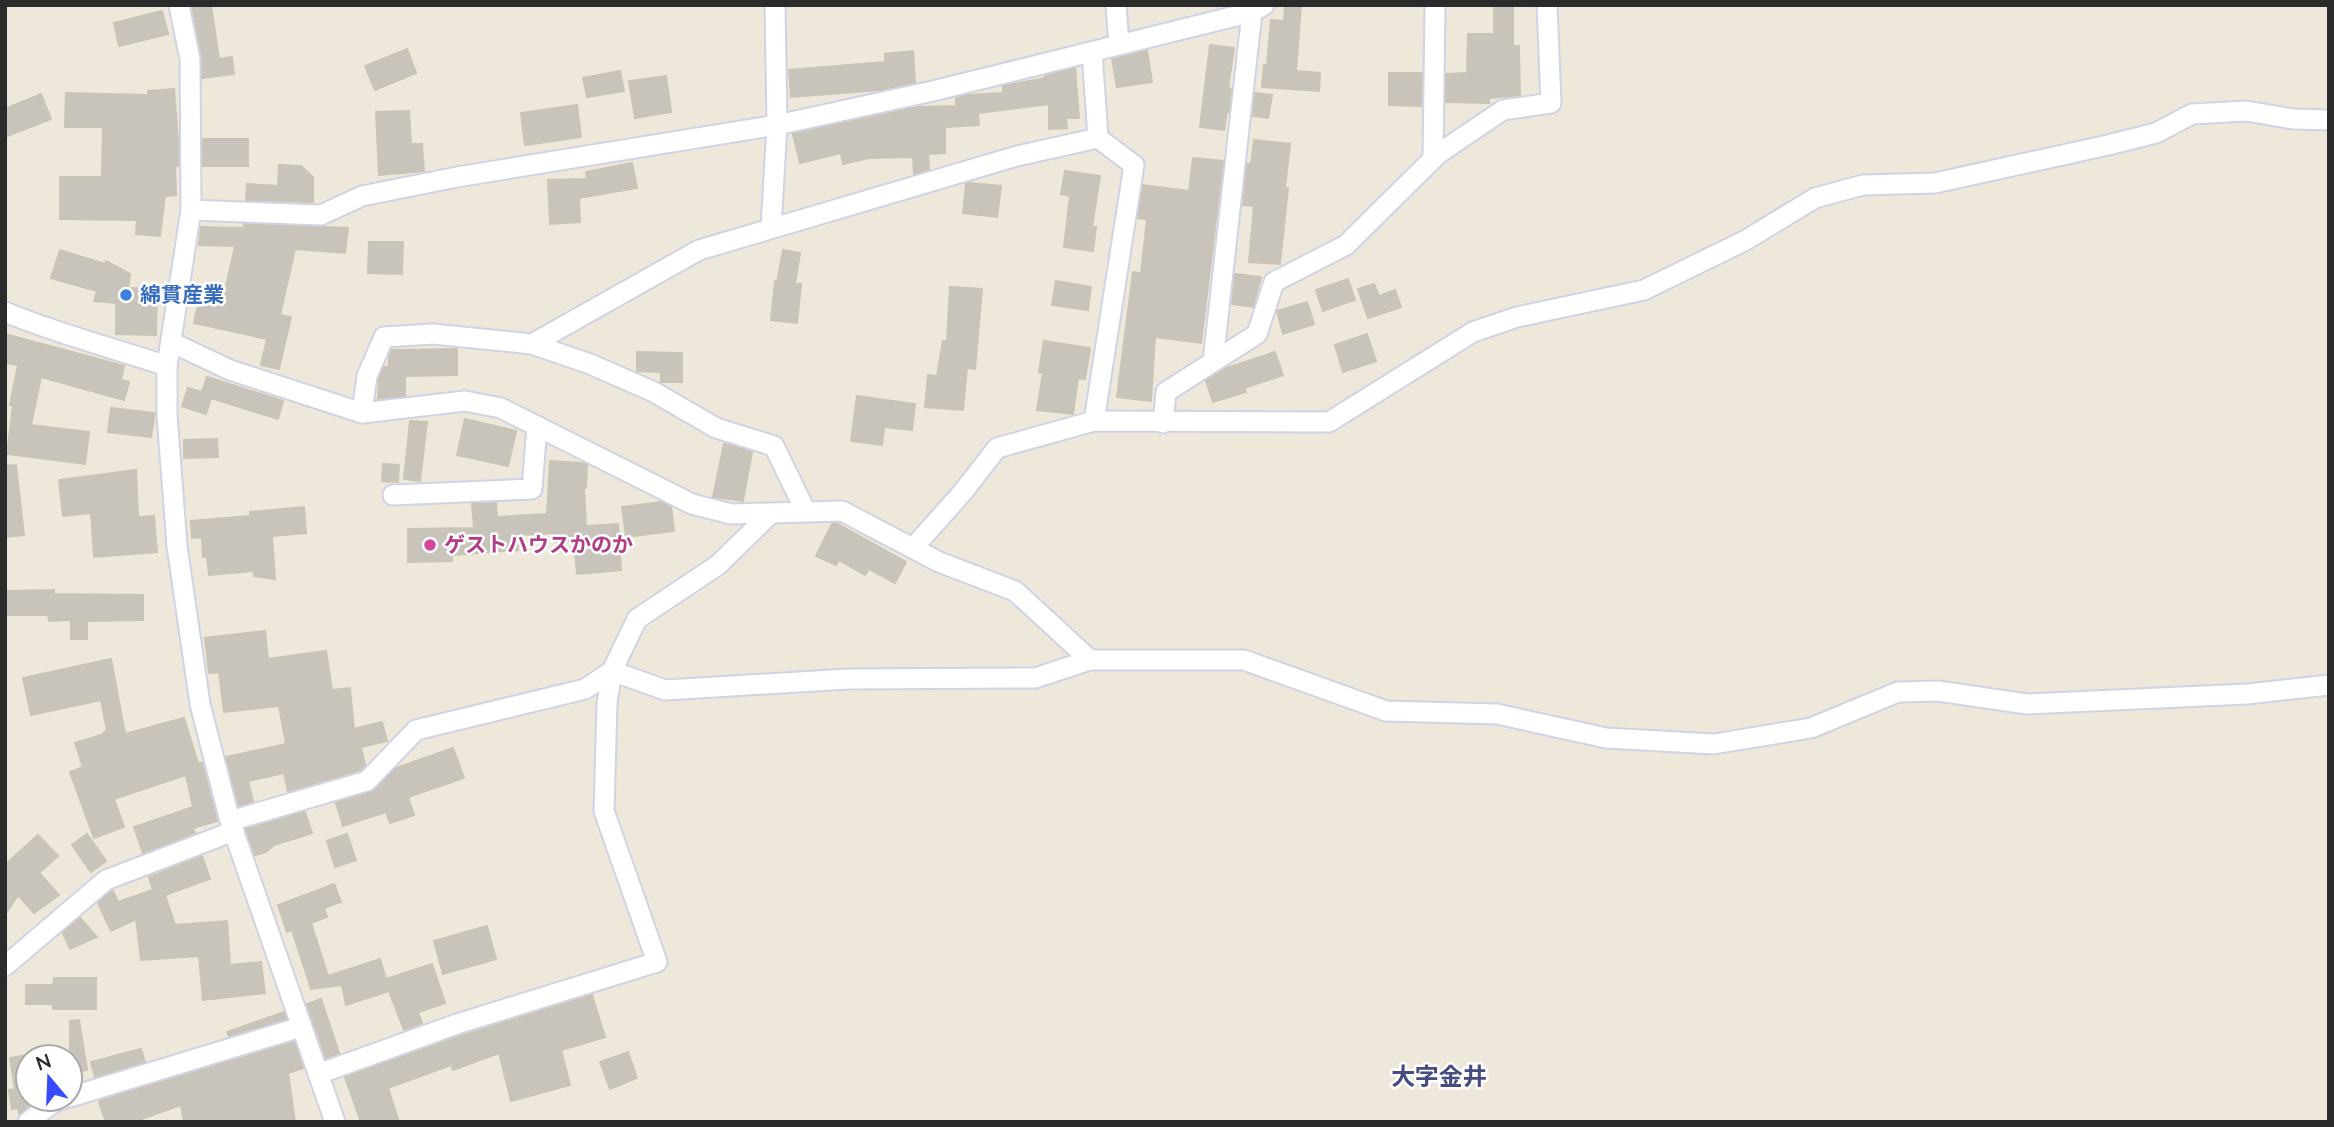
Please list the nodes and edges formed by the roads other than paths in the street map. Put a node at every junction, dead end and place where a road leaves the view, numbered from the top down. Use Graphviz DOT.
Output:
graph roads {
  1 [pos="179,5"];
  2 [pos="775,5"];
  3 [pos="1116,5"];
  4 [pos="1434,5"];
  5 [pos="1547,5"];
  6 [pos="1258,8"];
  7 [pos="1119,44"];
  8 [pos="1092,52"];
  9 [pos="2329,120"];
  10 [pos="777,125"];
  11 [pos="1098,138"];
  12 [pos="1433,159"];
  13 [pos="191,210"];
  14 [pos="771,228"];
  15 [pos="5,312"];
  16 [pos="171,342"];
  17 [pos="533,344"];
  18 [pos="1213,362"];
  19 [pos="167,366"];
  20 [pos="362,413"];
  21 [pos="1094,421"];
  22 [pos="1163,423"];
  23 [pos="537,426"];
  24 [pos="393,495"];
  25 [pos="806,512"];
  26 [pos="771,513"];
  27 [pos="913,548"];
  28 [pos="1090,660"];
  29 [pos="612,671"];
  30 [pos="2329,685"];
  31 [pos="232,826"];
  32 [pos="5,966"];
  33 [pos="301,1027"];
  34 [pos="318,1074"];
  35 [pos="84,1093"];
  36 [pos="335,1122"];
  1 -- 13 [label="street"];
  2 -- 10 [label="street"];
  3 -- 7 [label="street"];
  4 -- 12 [label="street"];
  5 -- 12 [label="street"];
  6 -- 7 [label="street"];
  6 -- 18 [label="street"];
  7 -- 8 [label="street"];
  8 -- 10 [label="street"];
  8 -- 11 [label="street"];
  9 -- 22 [label="street"];
  10 -- 13 [label="street"];
  10 -- 14 [label="street"];
  11 -- 14 [label="street"];
  11 -- 21 [label="street"];
  12 -- 18 [label="street"];
  13 -- 16 [label="street"];
  14 -- 17 [label="street"];
  15 -- 19 [label="street"];
  16 -- 19 [label="street"];
  16 -- 20 [label="street"];
  17 -- 20 [label="street"];
  17 -- 25 [label="street"];
  18 -- 22 [label="street"];
  19 -- 31 [label="street"];
  20 -- 23 [label="street"];
  21 -- 22 [label="street"];
  21 -- 27 [label="street"];
  23 -- 24 [label="street"];
  23 -- 26 [label="street"];
  25 -- 26 [label="street"];
  25 -- 27 [label="street"];
  26 -- 29 [label="street"];
  27 -- 28 [label="street"];
  28 -- 29 [label="street"];
  28 -- 30 [label="street"];
  29 -- 31 [label="street"];
  29 -- 34 [label="street"];
  31 -- 32 [label="street"];
  31 -- 33 [label="street"];
  33 -- 34 [label="street"];
  33 -- 35 [label="street"];
  34 -- 36 [label="street"];
}
